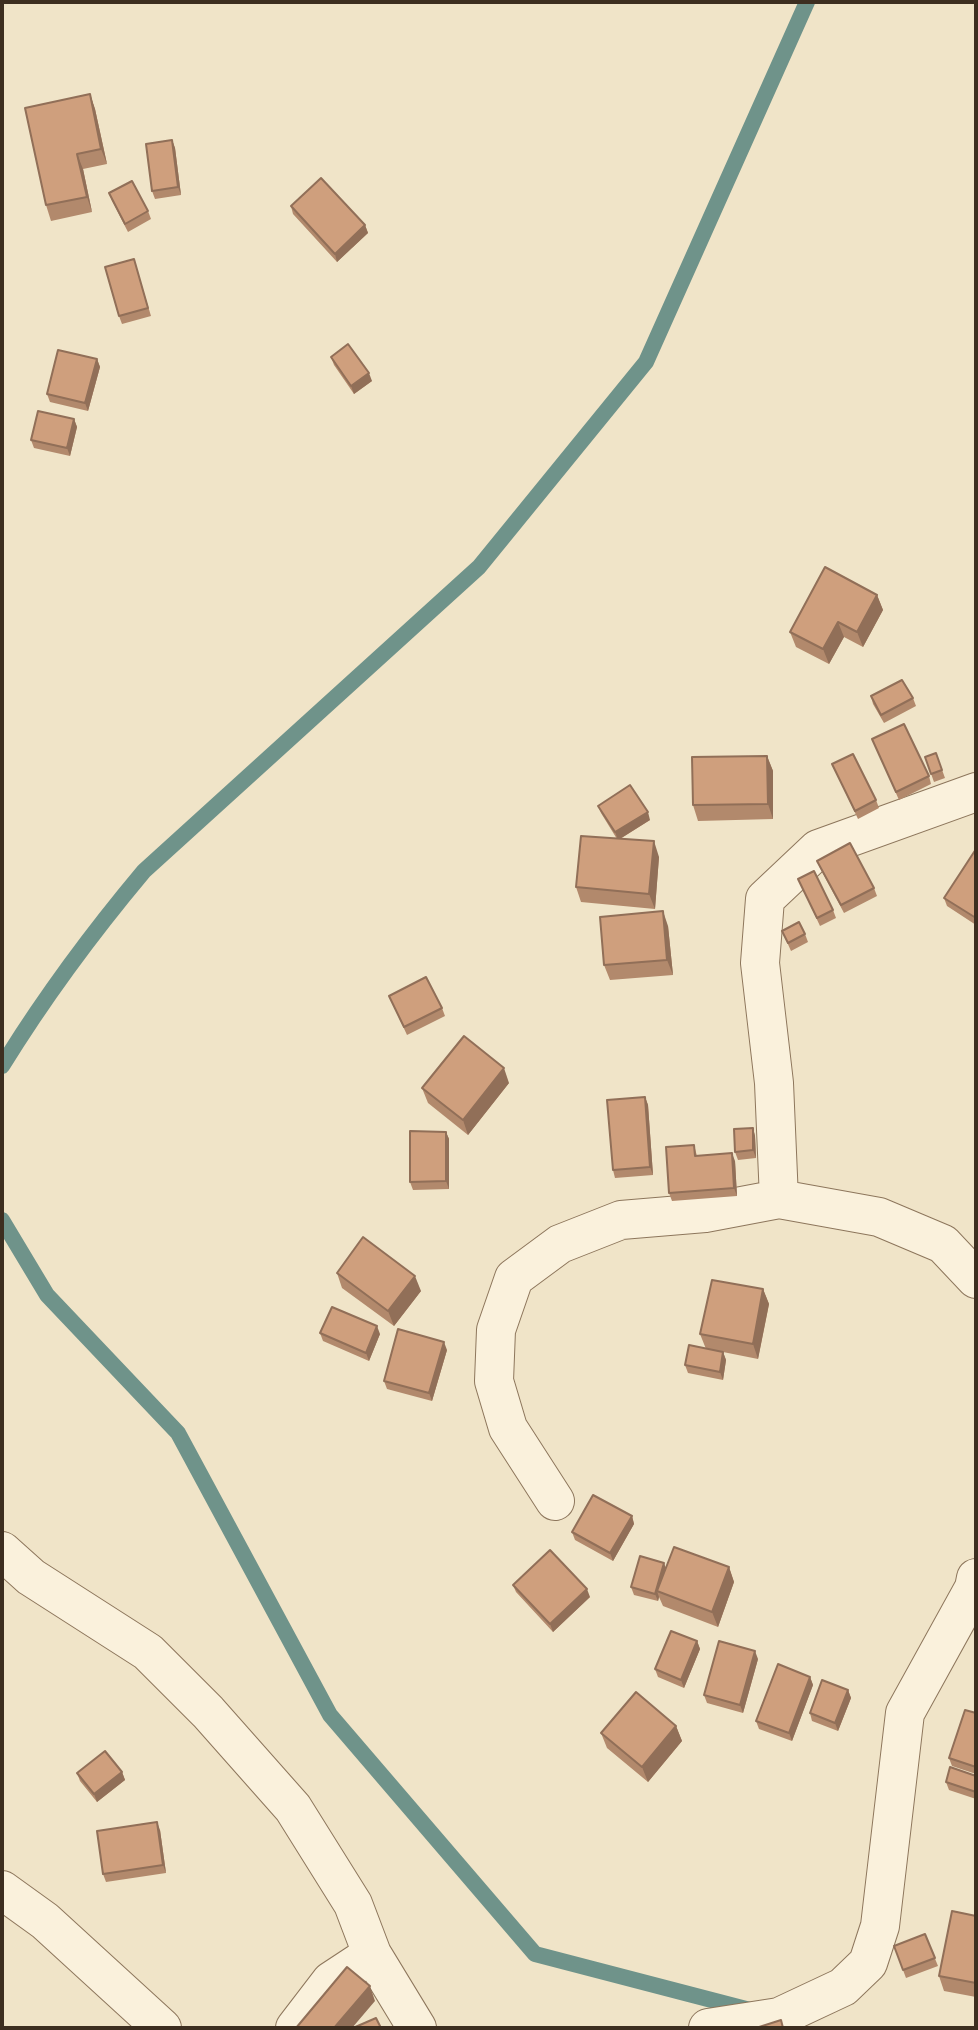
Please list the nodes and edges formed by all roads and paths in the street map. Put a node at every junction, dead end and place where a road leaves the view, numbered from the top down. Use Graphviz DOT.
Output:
graph roads {
  1 [pos="976,792"];
  2 [pos="779,1199"];
  3 [pos="960,1241"];
  4 [pos="976,1279"];
  5 [pos="555,1501"];
  6 [pos="2,1551"];
  7 [pos="976,1578"];
  8 [pos="2,1890"];
  9 [pos="372,1954"];
  10 [pos="162,2028"];
  11 [pos="295,2028"];
  12 [pos="417,2028"];
  13 [pos="709,2028"];
  1 -- 2 [label="street"];
  2 -- 3 [label="street"];
  2 -- 5 [label="street"];
  3 -- 4 [label="street"];
  6 -- 9 [label="street"];
  7 -- 13 [label="street"];
  8 -- 10 [label="street"];
  9 -- 11 [label="street"];
  9 -- 12 [label="street"];
}
